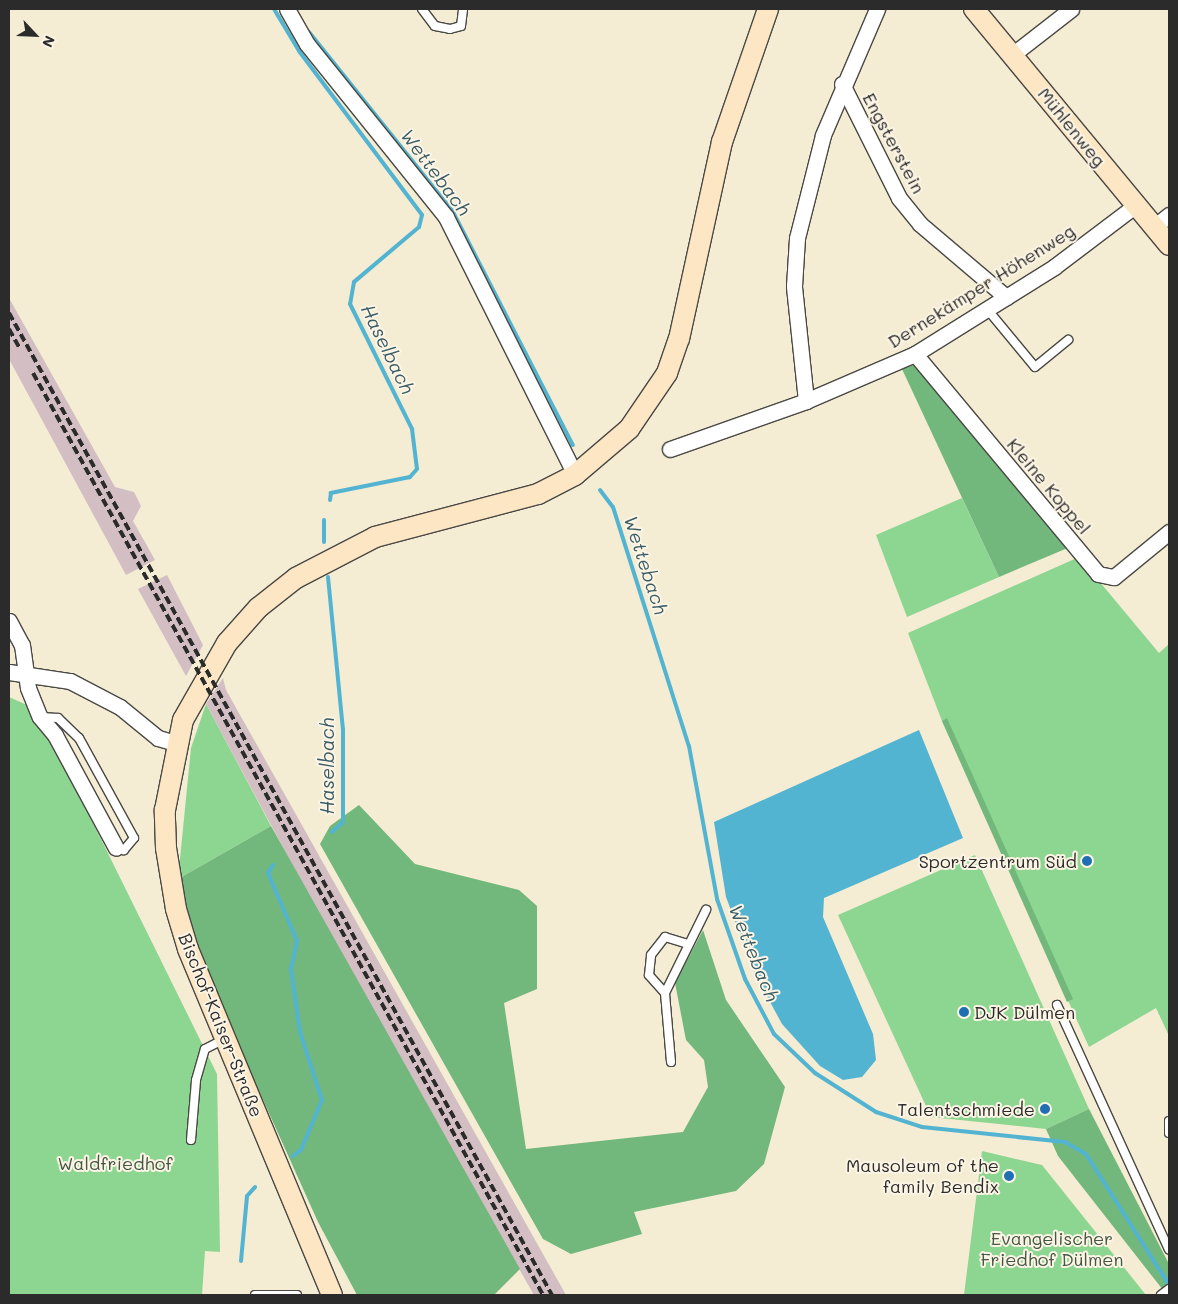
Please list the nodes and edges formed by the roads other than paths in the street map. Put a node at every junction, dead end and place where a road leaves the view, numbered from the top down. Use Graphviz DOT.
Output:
graph roads {
  1 [pos="287,9"];
  2 [pos="422,9"];
  3 [pos="463,9"];
  4 [pos="768,9"];
  5 [pos="877,9"];
  6 [pos="974,9"];
  7 [pos="1071,9"];
  8 [pos="1012,54"];
  9 [pos="842,84"];
  10 [pos="1136,205"];
  11 [pos="1162,221"];
  12 [pos="1169,245"];
  13 [pos="1006,297"];
  14 [pos="987,309"];
  15 [pos="1068,340"];
  16 [pos="916,354"];
  17 [pos="806,401"];
  18 [pos="670,449"];
  19 [pos="575,475"];
  20 [pos="1169,532"];
  21 [pos="9,621"];
  22 [pos="26,671"];
  23 [pos="9,672"];
  24 [pos="40,717"];
  25 [pos="176,743"];
  26 [pos="116,848"];
  27 [pos="706,910"];
  28 [pos="688,944"];
  29 [pos="665,993"];
  30 [pos="1057,1005"];
  31 [pos="225,1039"];
  32 [pos="671,1062"];
  33 [pos="1169,1121"];
  34 [pos="1169,1133"];
  35 [pos="191,1140"];
  36 [pos="1169,1250"];
  37 [pos="1169,1289"];
  38 [pos="328,1294"];
  39 [pos="255,1295"];
  40 [pos="297,1295"];
  41 [pos="1161,1295"];
  1 -- 19 [label="street"];
  2 -- 3 [label="lane"];
  4 -- 19 [label="street, Bischof-Kaiser-Straße"];
  5 -- 9 [label="street"];
  6 -- 8 [label="street, Mühlenweg"];
  7 -- 8 [label="street"];
  8 -- 10 [label="street, Mühlenweg"];
  9 -- 13 [label="street, Engsterstein"];
  9 -- 17 [label="street"];
  10 -- 11 [label="street, Mühlenweg"];
  10 -- 13 [label="street, Dernekämper Höhenweg"];
  11 -- 12 [label="street, Mühlenweg"];
  13 -- 14 [label="street, Dernekämper Höhenweg"];
  14 -- 15 [label="lane"];
  14 -- 16 [label="street, Dernekämper Höhenweg"];
  16 -- 17 [label="street, Dernekämper Höhenweg"];
  16 -- 20 [label="street, Kleine Koppel"];
  17 -- 18 [label="street, Dernekämper Höhenweg"];
  19 -- 25 [label="street, Bischof-Kaiser-Straße"];
  21 -- 22 [label="street"];
  22 -- 23 [label="street"];
  22 -- 24 [label="street"];
  22 -- 25 [label="street"];
  24 -- 26 [label="street"];
  24 -- 26 [label="lane"];
  25 -- 31 [label="street, Bischof-Kaiser-Straße"];
  27 -- 28 [label="lane"];
  28 -- 29 [label="lane"];
  28 -- 29 [label="lane"];
  29 -- 32 [label="lane"];
  30 -- 36 [label="lane"];
  31 -- 35 [label="lane"];
  31 -- 38 [label="street, Bischof-Kaiser-Straße"];
  33 -- 34 [label="lane"];
  37 -- 41 [label="lane"];
  39 -- 40 [label="lane"];
}
